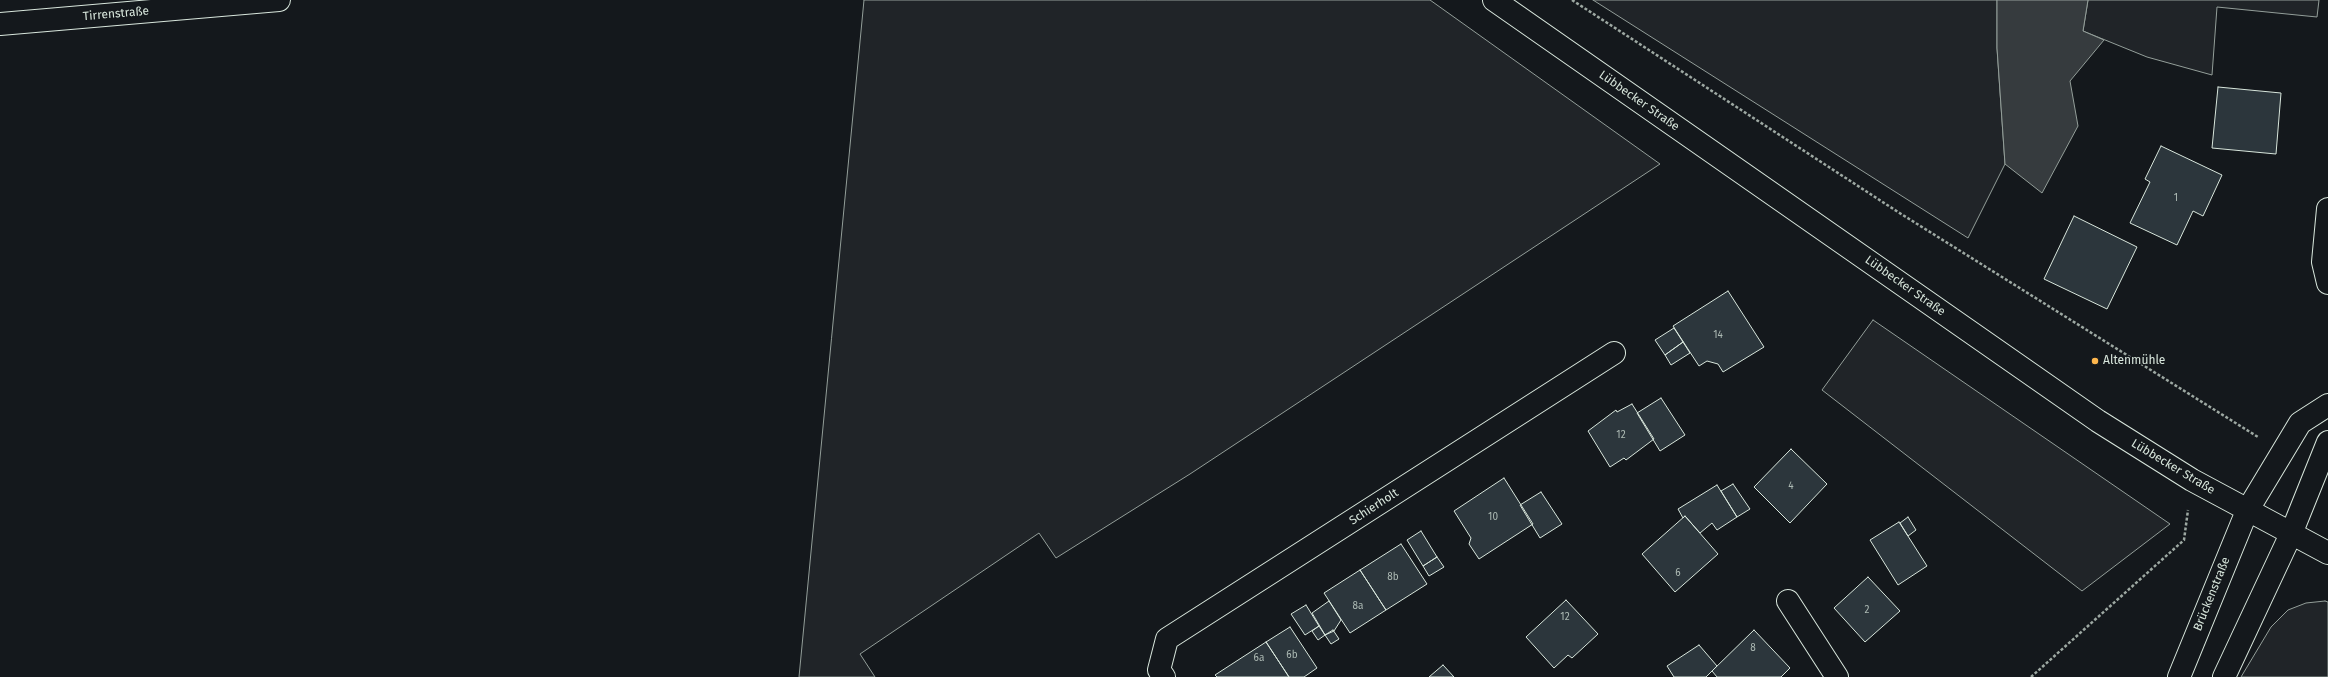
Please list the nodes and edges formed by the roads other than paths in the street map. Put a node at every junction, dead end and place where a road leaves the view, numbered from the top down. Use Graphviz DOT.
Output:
graph roads {
  1 [pos="279,0"];
  2 [pos="1494,0"];
  3 [pos="0,24"];
  4 [pos="2328,209"];
  5 [pos="2328,283"];
  6 [pos="1614,353"];
  7 [pos="2328,405"];
  8 [pos="2328,442"];
  9 [pos="2247,511"];
  10 [pos="2291,534"];
  11 [pos="2328,553"];
  12 [pos="1788,601"];
  13 [pos="1164,677"];
  14 [pos="1837,677"];
  15 [pos="2179,677"];
  16 [pos="2224,677"];
  1 -- 3 [label="street, Tirrenstraße"];
  2 -- 9 [label="street, Lübbecker Straße"];
  4 -- 5 [label="street"];
  6 -- 13 [label="street, Schierholt"];
  7 -- 9 [label="street, Brückenstraße"];
  8 -- 10 [label="street"];
  9 -- 10 [label="street, Lübbecker Straße"];
  9 -- 15 [label="street, Brückenstraße"];
  10 -- 11 [label="street, Lübbecker Straße"];
  10 -- 16 [label="street"];
  12 -- 14 [label="street"];
}
